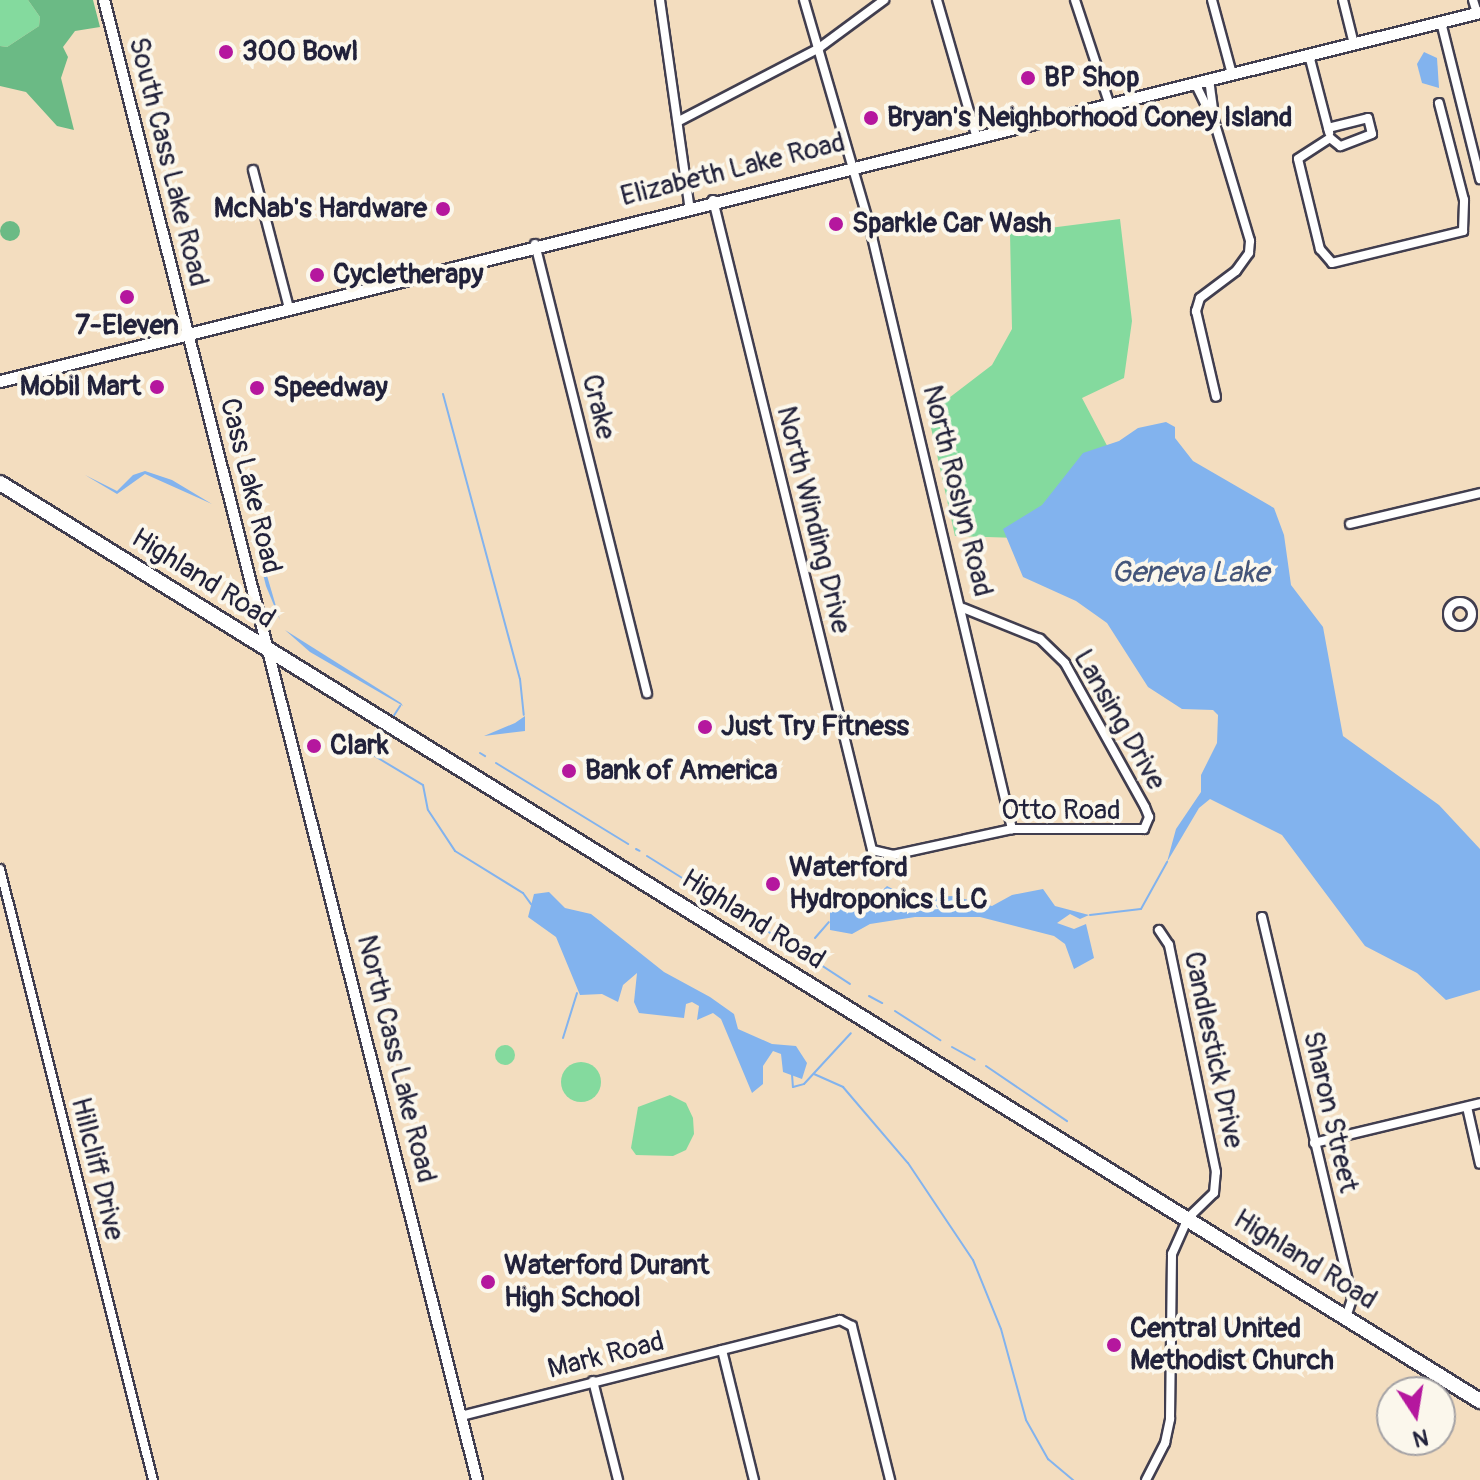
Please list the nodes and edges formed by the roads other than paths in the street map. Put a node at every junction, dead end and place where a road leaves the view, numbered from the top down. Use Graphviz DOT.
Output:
graph roads {
  1 [pos="104,0"];
  2 [pos="660,0"];
  3 [pos="804,0"];
  4 [pos="884,0"];
  5 [pos="937,0"];
  6 [pos="1075,0"];
  7 [pos="1212,0"];
  8 [pos="1343,0"];
  9 [pos="1473,0"];
  10 [pos="1478,13"];
  11 [pos="1441,22"];
  12 [pos="1354,44"];
  13 [pos="819,48"];
  14 [pos="1309,55"];
  15 [pos="1232,74"];
  16 [pos="1209,79"];
  17 [pos="1195,83"];
  18 [pos="1109,103"];
  19 [pos="1439,103"];
  20 [pos="679,121"];
  21 [pos="1215,124"];
  22 [pos="1328,128"];
  23 [pos="976,135"];
  24 [pos="1330,138"];
  25 [pos="853,165"];
  26 [pos="253,170"];
  27 [pos="1480,179"];
  28 [pos="713,200"];
  29 [pos="689,205"];
  30 [pos="535,244"];
  31 [pos="289,308"];
  32 [pos="186,335"];
  33 [pos="0,381"];
  34 [pos="1216,397"];
  35 [pos="0,483"];
  36 [pos="1480,493"];
  37 [pos="1350,524"];
  38 [pos="963,608"];
  39 [pos="267,650"];
  40 [pos="647,693"];
  41 [pos="1149,817"];
  42 [pos="1012,829"];
  43 [pos="872,850"];
  44 [pos="0,869"];
  45 [pos="1262,917"];
  46 [pos="1159,930"];
  47 [pos="1480,1103"];
  48 [pos="1467,1107"];
  49 [pos="1314,1143"];
  50 [pos="1480,1164"];
  51 [pos="1188,1218"];
  52 [pos="1346,1317"];
  53 [pos="722,1350"];
  54 [pos="593,1381"];
  55 [pos="1480,1401"];
  56 [pos="461,1416"];
  57 [pos="153,1480"];
  58 [pos="477,1480"];
  59 [pos="618,1480"];
  60 [pos="754,1480"];
  61 [pos="890,1480"];
  62 [pos="1146,1480"];
  1 -- 32 [label="street, South Cass Lake Road"];
  2 -- 20 [label="street"];
  3 -- 13 [label="street, North Roslyn Road"];
  4 -- 13 [label="street"];
  5 -- 23 [label="street"];
  6 -- 18 [label="street"];
  7 -- 15 [label="street"];
  8 -- 12 [label="street"];
  9 -- 10 [label="street"];
  10 -- 11 [label="main road, Elizabeth Lake Road"];
  11 -- 12 [label="main road, Elizabeth Lake Road"];
  11 -- 27 [label="street"];
  12 -- 14 [label="main road, Elizabeth Lake Road"];
  13 -- 20 [label="street"];
  13 -- 25 [label="street, North Roslyn Road"];
  14 -- 15 [label="main road, Elizabeth Lake Road"];
  14 -- 22 [label="street"];
  15 -- 16 [label="main road, Elizabeth Lake Road"];
  16 -- 17 [label="main road, Elizabeth Lake Road"];
  16 -- 21 [label="street"];
  17 -- 18 [label="main road, Elizabeth Lake Road"];
  17 -- 21 [label="street"];
  18 -- 23 [label="main road, Elizabeth Lake Road"];
  19 -- 24 [label="street"];
  20 -- 29 [label="street"];
  21 -- 34 [label="street"];
  22 -- 24 [label="street"];
  22 -- 24 [label="street"];
  23 -- 25 [label="main road, Elizabeth Lake Road"];
  25 -- 28 [label="main road, Elizabeth Lake Road"];
  25 -- 38 [label="street, North Roslyn Road"];
  26 -- 31 [label="street"];
  28 -- 29 [label="main road, Elizabeth Lake Road"];
  28 -- 43 [label="street, North Winding Drive"];
  29 -- 30 [label="main road, Elizabeth Lake Road"];
  30 -- 31 [label="main road, Elizabeth Lake Road"];
  30 -- 40 [label="street, Crake"];
  31 -- 32 [label="main road, Elizabeth Lake Road"];
  32 -- 33 [label="main road, Elizabeth Lake Road"];
  32 -- 39 [label="street, Cass Lake Road"];
  35 -- 39 [label="highway, Highland Road"];
  36 -- 37 [label="street"];
  38 -- 41 [label="street, Lansing Drive"];
  38 -- 42 [label="street, North Roslyn Road"];
  39 -- 51 [label="highway, Highland Road"];
  39 -- 56 [label="street, North Cass Lake Road"];
  41 -- 42 [label="street, Otto Road"];
  42 -- 43 [label="street, Otto Road"];
  44 -- 57 [label="street, Hillcliff Drive"];
  45 -- 49 [label="street, Sharon Street"];
  46 -- 51 [label="street, Candlestick Drive"];
  47 -- 48 [label="street"];
  48 -- 49 [label="street"];
  48 -- 50 [label="street"];
  49 -- 52 [label="street, Sharon Street"];
  51 -- 52 [label="highway, Highland Road"];
  51 -- 62 [label="street, Candlestick Drive"];
  52 -- 55 [label="highway, Highland Road"];
  53 -- 54 [label="street, Mark Road"];
  53 -- 60 [label="street"];
  53 -- 61 [label="street, Mark Road"];
  54 -- 56 [label="street, Mark Road"];
  54 -- 59 [label="street"];
  56 -- 58 [label="street, North Cass Lake Road"];
}
